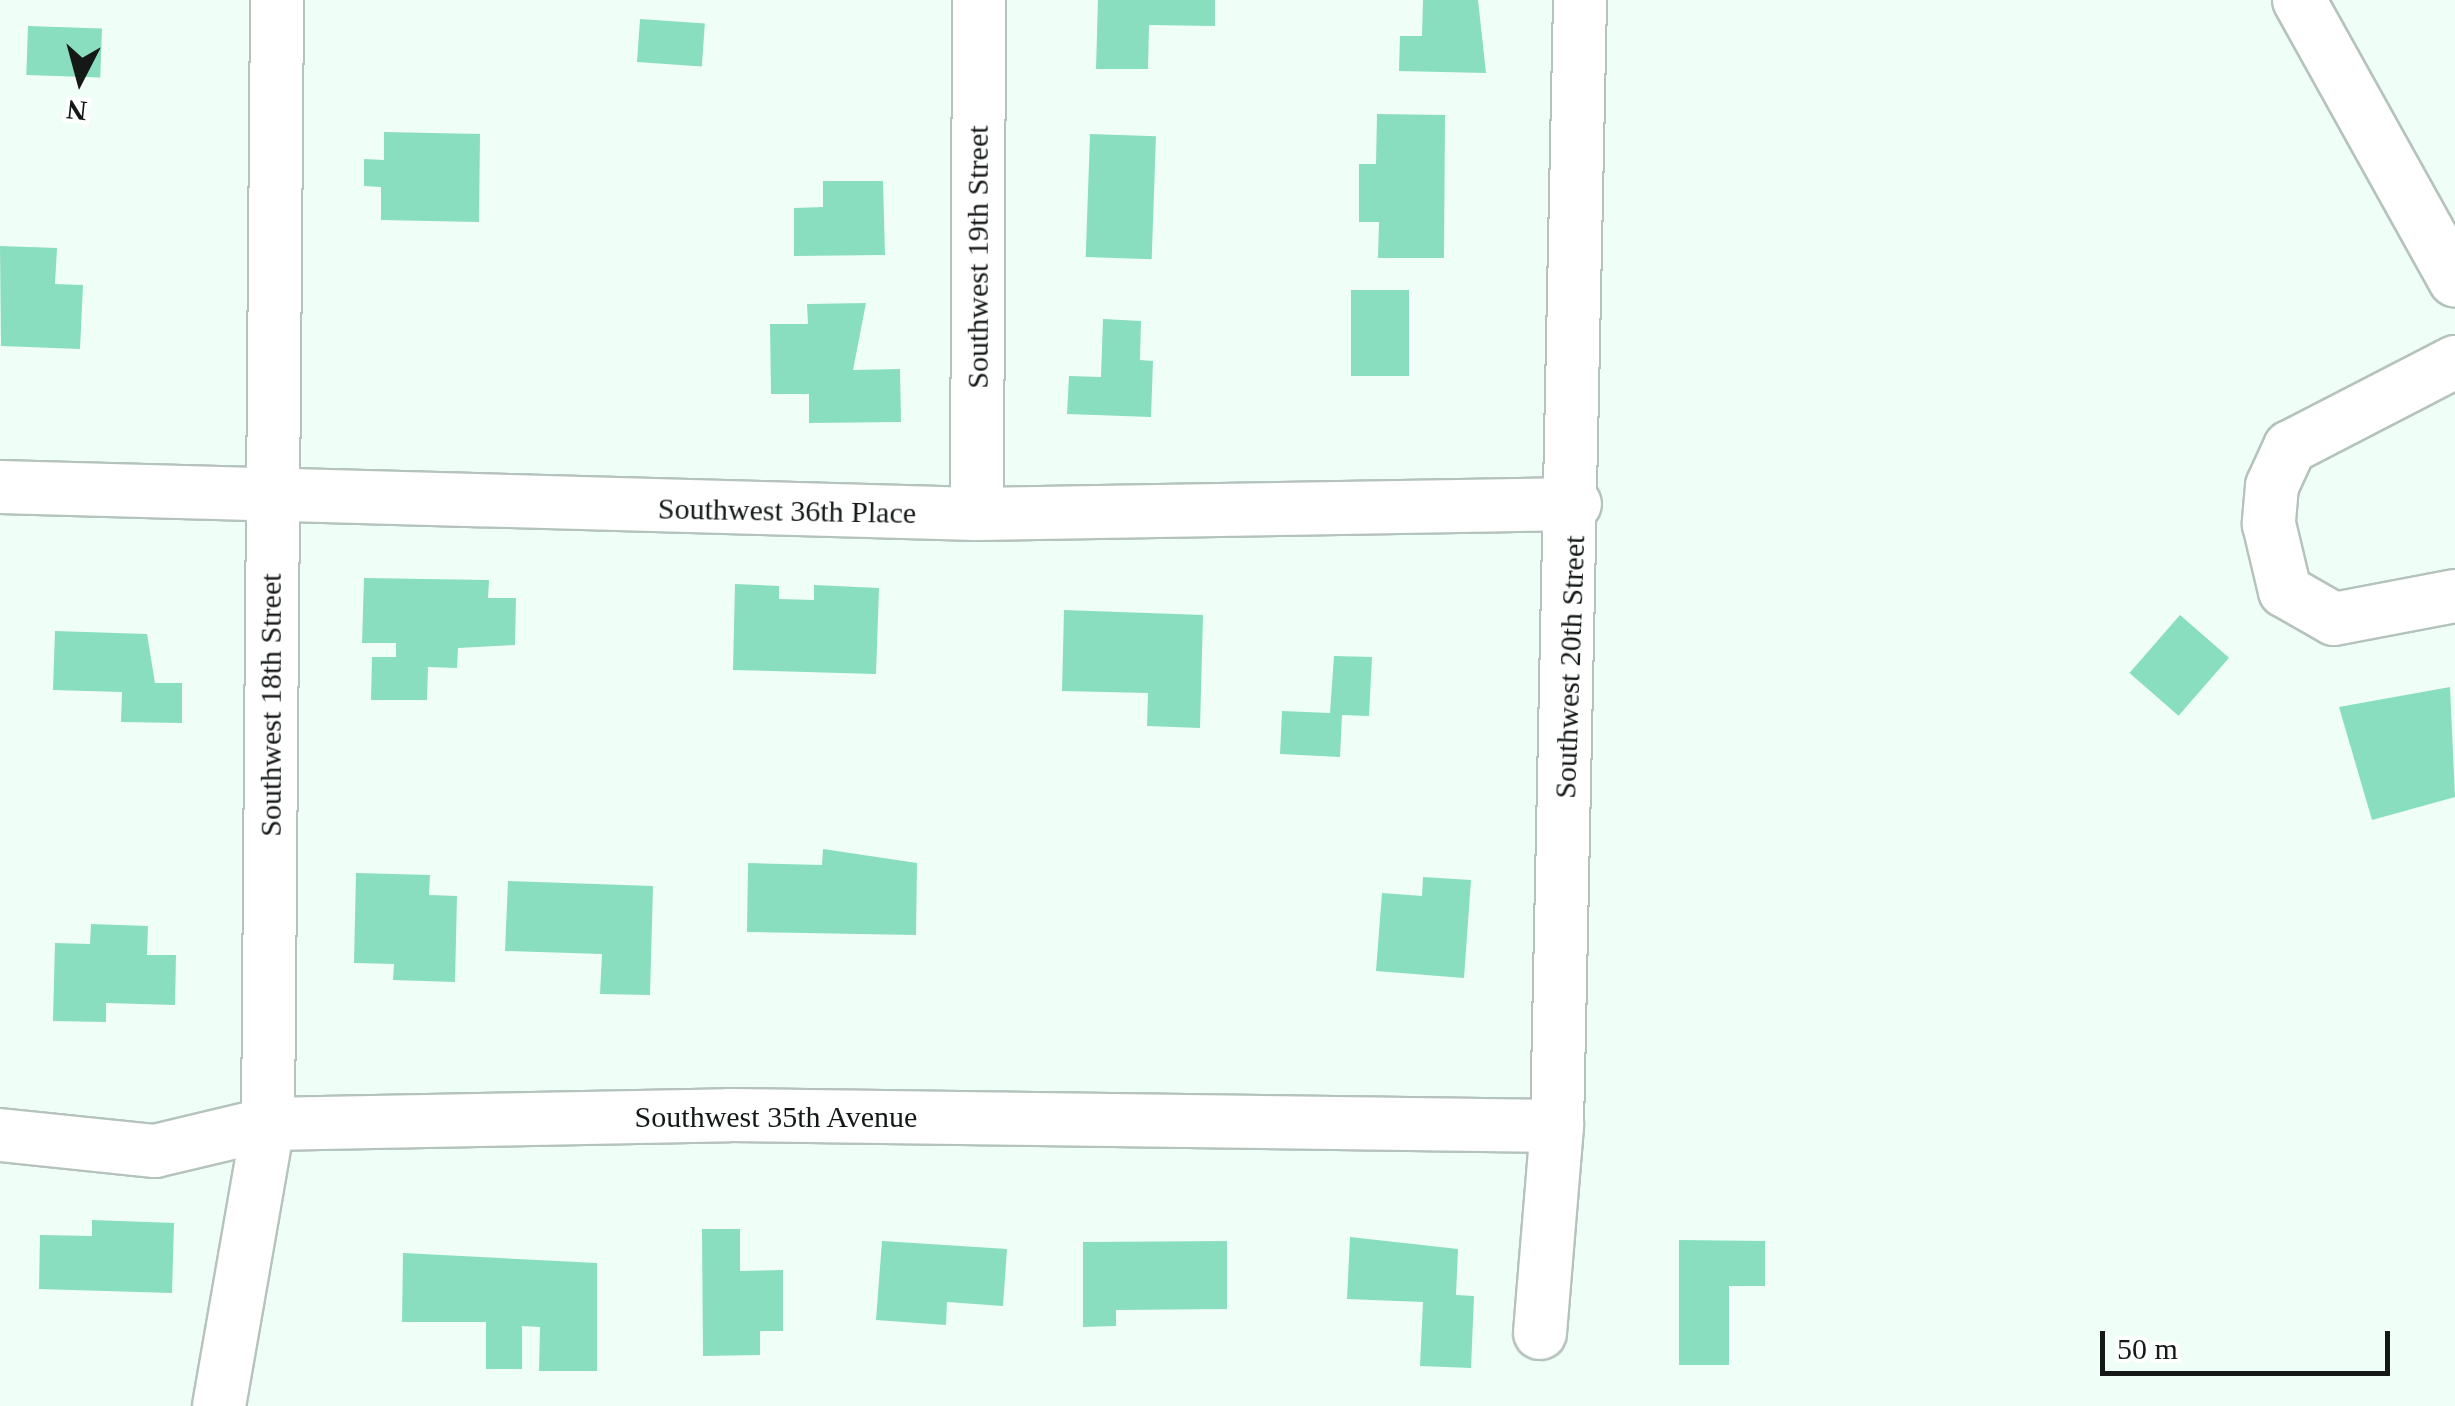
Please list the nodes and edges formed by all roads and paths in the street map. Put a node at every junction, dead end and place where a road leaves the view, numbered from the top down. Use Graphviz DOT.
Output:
graph roads {
  1 [pos="276,0"];
  2 [pos="980,0"];
  3 [pos="1580,0"];
  4 [pos="2299,0"];
  5 [pos="2455,280"];
  6 [pos="2455,362"];
  7 [pos="0,487"];
  8 [pos="273,501"];
  9 [pos="1575,504"];
  10 [pos="977,514"];
  11 [pos="2455,596"];
  12 [pos="268,1124"];
  13 [pos="1557,1126"];
  14 [pos="0,1134"];
  15 [pos="1540,1333"];
  16 [pos="219,1406"];
  1 -- 8 [label="street, Southwest 18th Street"];
  2 -- 10 [label="street, Southwest 19th Street"];
  3 -- 9 [label="street, Southwest 20th Street"];
  4 -- 5 [label="street"];
  6 -- 11 [label="street"];
  7 -- 8 [label="street, Southwest 36th Place"];
  8 -- 10 [label="street, Southwest 36th Place"];
  8 -- 12 [label="street, Southwest 18th Street"];
  9 -- 10 [label="street, Southwest 36th Place"];
  9 -- 13 [label="street, Southwest 20th Street"];
  12 -- 13 [label="street, Southwest 35th Avenue"];
  12 -- 14 [label="street, Southwest 35th Avenue"];
  12 -- 16 [label="street, Southwest 18th Street"];
  13 -- 15 [label="street, Southwest 20th Street"];
}
